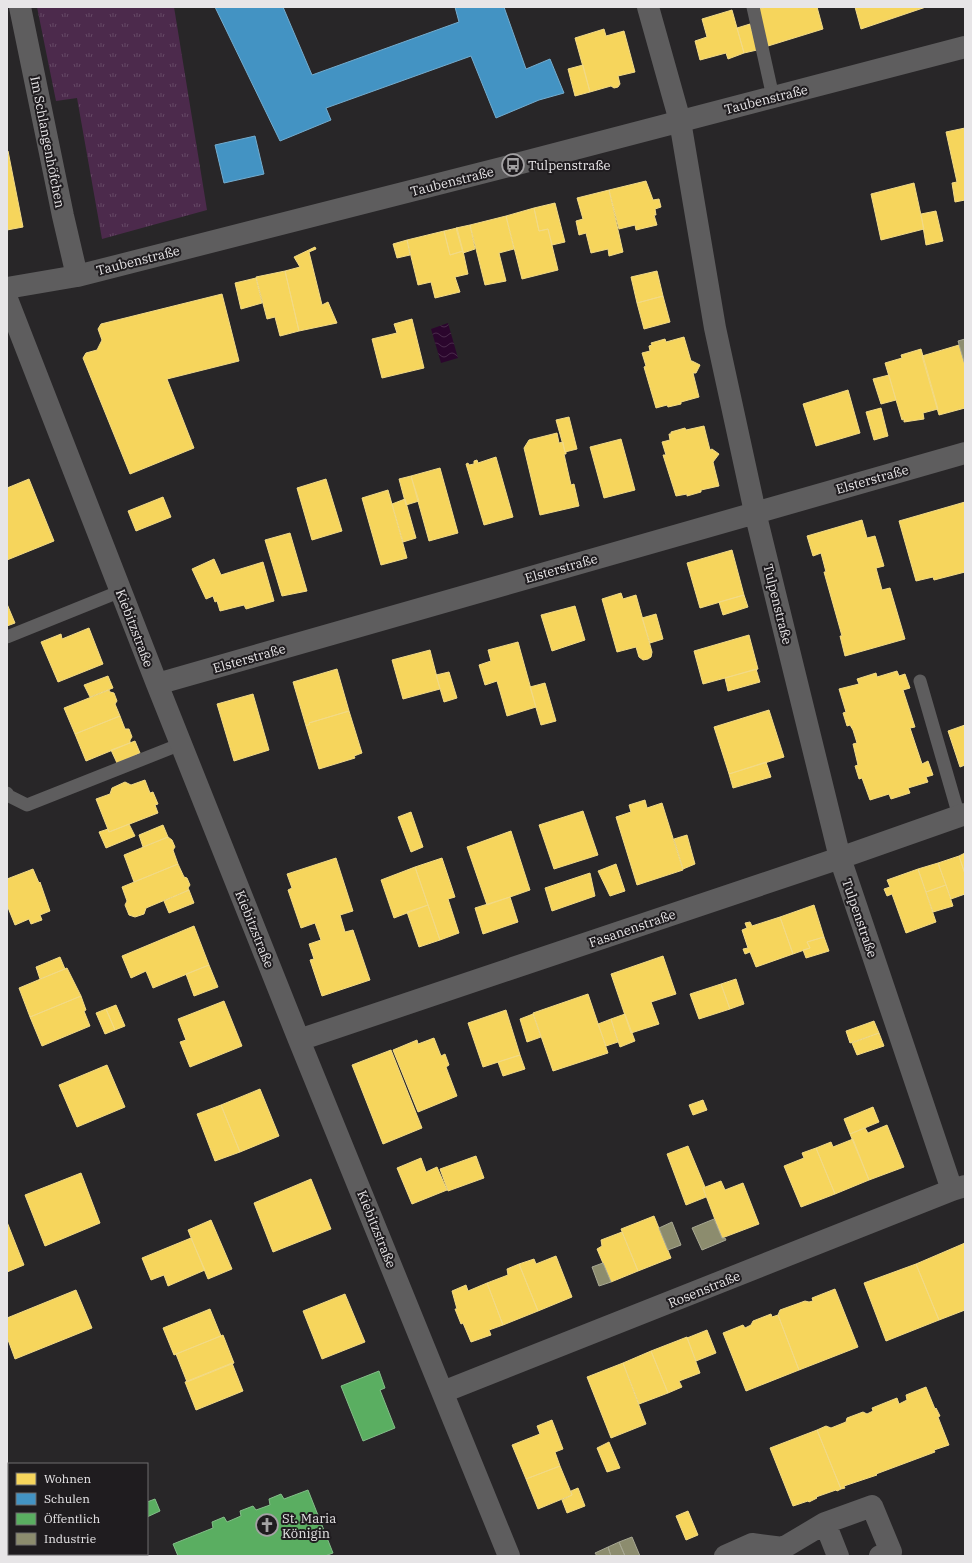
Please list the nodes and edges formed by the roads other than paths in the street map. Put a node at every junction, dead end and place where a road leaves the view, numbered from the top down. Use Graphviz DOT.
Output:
graph roads {
  1 [pos="20,7"];
  2 [pos="648,7"];
  3 [pos="753,7"];
  4 [pos="965,47"];
  5 [pos="773,97"];
  6 [pos="680,121"];
  7 [pos="77,276"];
  8 [pos="7,288"];
  9 [pos="7,299"];
  10 [pos="965,453"];
  11 [pos="755,512"];
  12 [pos="121,591"];
  13 [pos="7,637"];
  14 [pos="920,681"];
  15 [pos="157,684"];
  16 [pos="181,744"];
  17 [pos="7,793"];
  18 [pos="962,815"];
  19 [pos="840,858"];
  20 [pos="299,1040"];
  21 [pos="958,1188"];
  22 [pos="443,1392"];
  23 [pos="825,1523"];
  24 [pos="509,1556"];
  25 [pos="725,1556"];
  26 [pos="838,1556"];
  27 [pos="880,1556"];
  1 -- 7 [label="street, Im Schlangenhöfchen"];
  2 -- 6 [label="street, Tulpenstraße"];
  3 -- 5 [label="lane"];
  4 -- 5 [label="street, Taubenstraße"];
  5 -- 6 [label="street, Taubenstraße"];
  6 -- 7 [label="street, Taubenstraße"];
  6 -- 11 [label="street, Tulpenstraße"];
  7 -- 8 [label="street, Taubenstraße"];
  9 -- 12 [label="street, Kiebitzstraße"];
  10 -- 11 [label="street, Elsterstraße"];
  11 -- 15 [label="street, Elsterstraße"];
  11 -- 19 [label="street, Tulpenstraße"];
  12 -- 13 [label="lane"];
  12 -- 15 [label="street, Kiebitzstraße"];
  14 -- 18 [label="lane"];
  15 -- 16 [label="street, Kiebitzstraße"];
  16 -- 17 [label="lane"];
  16 -- 20 [label="street, Kiebitzstraße"];
  18 -- 19 [label="street, Fasanenstraße"];
  19 -- 20 [label="street, Fasanenstraße"];
  19 -- 21 [label="street, Tulpenstraße"];
  20 -- 22 [label="street, Kiebitzstraße"];
  21 -- 22 [label="street, Rosenstraße"];
  22 -- 24 [label="street, Kiebitzstraße"];
  23 -- 25 [label="street"];
  23 -- 26 [label="street"];
  23 -- 27 [label="street"];
}
